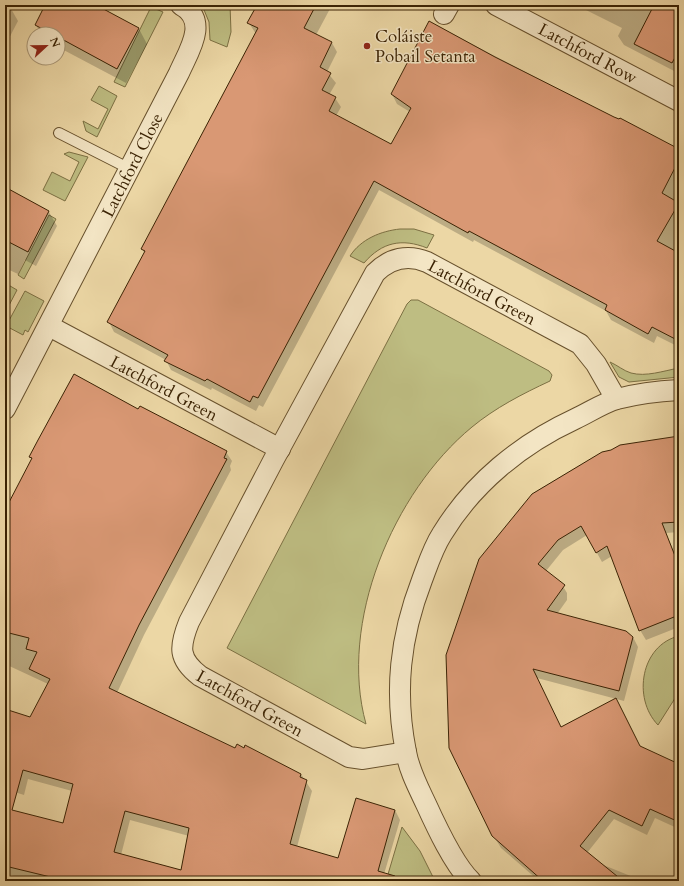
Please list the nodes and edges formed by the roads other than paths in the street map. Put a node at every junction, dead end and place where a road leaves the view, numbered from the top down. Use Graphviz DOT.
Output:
graph roads {
  1 [pos="181,5"];
  2 [pos="496,5"];
  3 [pos="679,101"];
  4 [pos="59,133"];
  5 [pos="130,168"];
  6 [pos="49,326"];
  7 [pos="679,390"];
  8 [pos="616,399"];
  9 [pos="5,409"];
  10 [pos="280,449"];
  11 [pos="406,752"];
  12 [pos="466,880"];
  1 -- 5 [label="street, Latchford Close"];
  2 -- 3 [label="street, Latchford Row"];
  4 -- 5 [label="lane"];
  5 -- 6 [label="street, Latchford Close"];
  6 -- 9 [label="street, Latchford Close"];
  6 -- 10 [label="street, Latchford Green"];
  7 -- 8 [label="street"];
  8 -- 10 [label="street, Latchford Green"];
  8 -- 11 [label="street"];
  10 -- 11 [label="street, Latchford Green"];
  11 -- 12 [label="street"];
}
